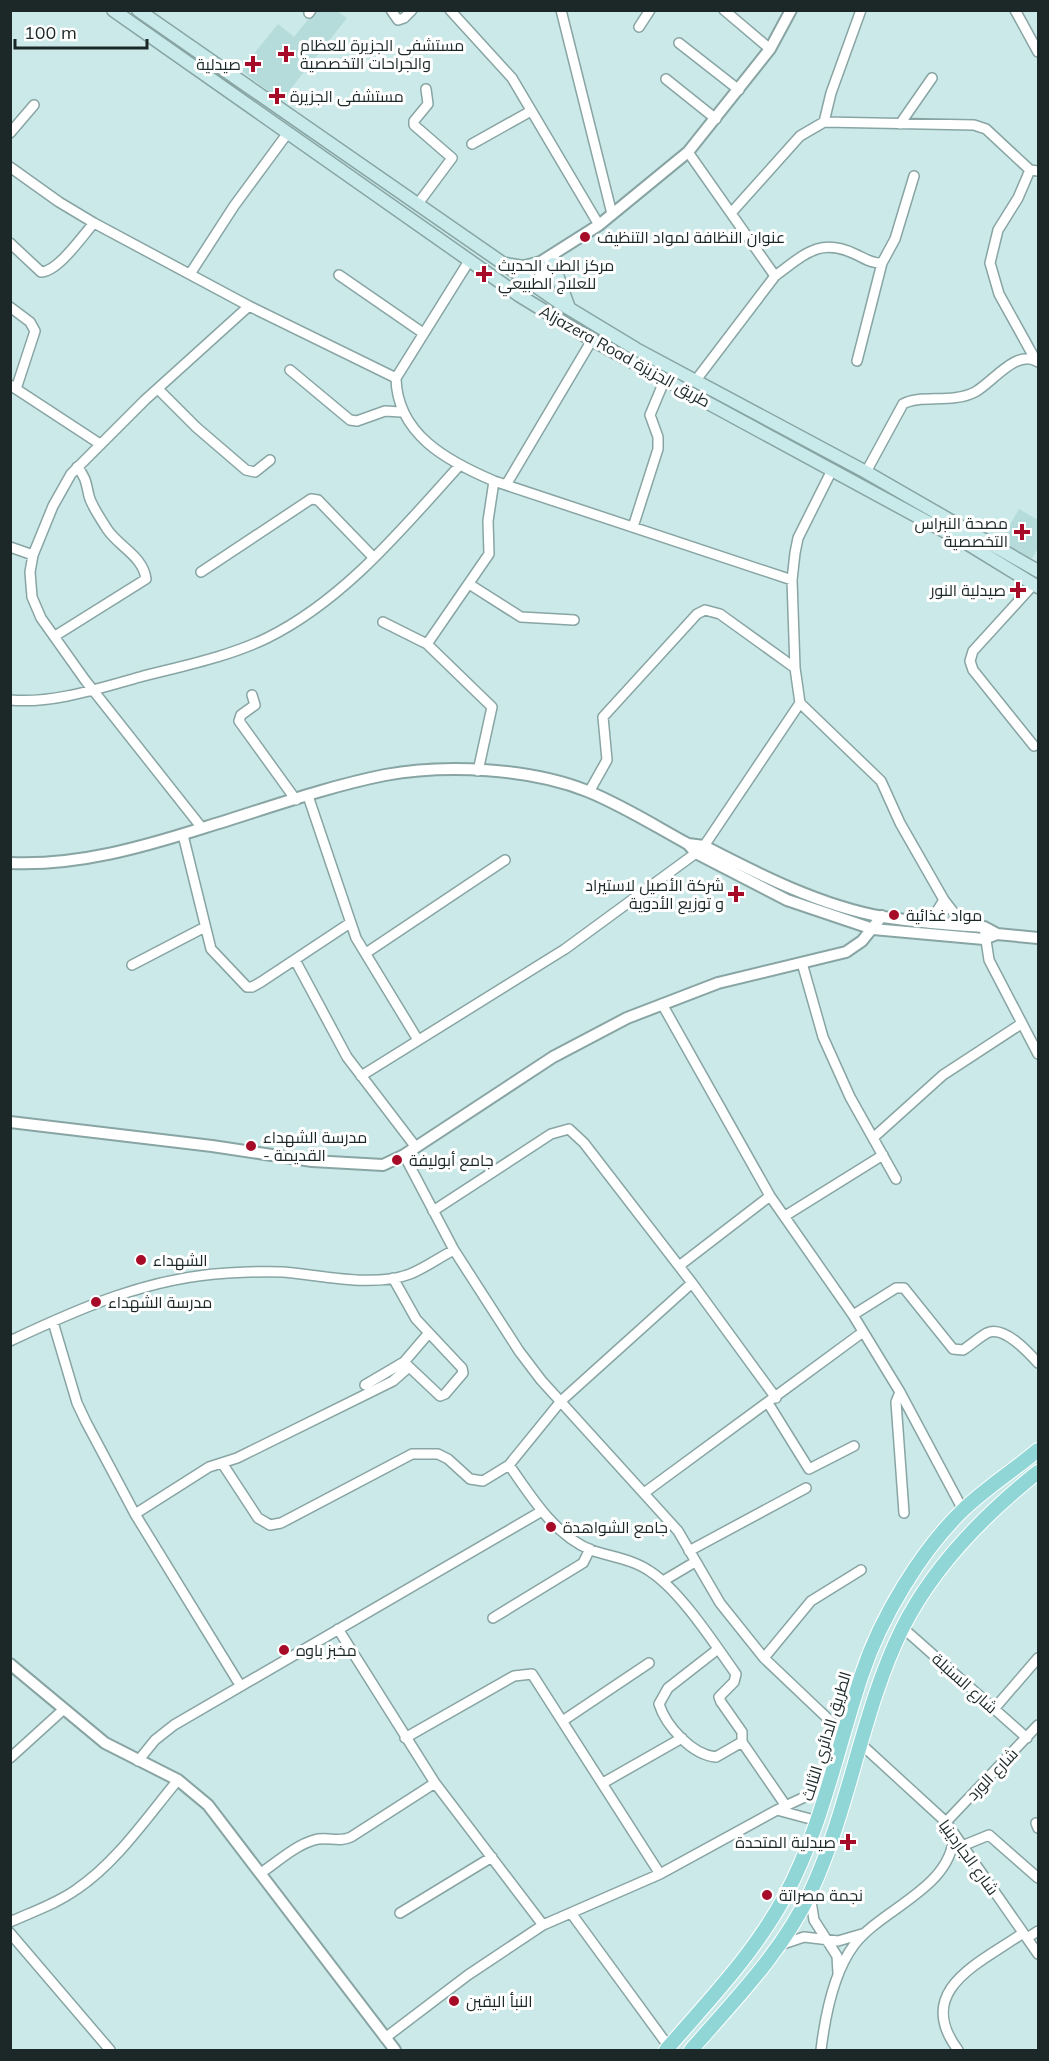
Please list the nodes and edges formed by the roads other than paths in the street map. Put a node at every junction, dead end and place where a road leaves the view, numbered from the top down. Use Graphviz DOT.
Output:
graph roads {
  1 [pos="113,10"];
  2 [pos="391,10"];
  3 [pos="411,10"];
  4 [pos="450,10"];
  5 [pos="561,10"];
  6 [pos="650,10"];
  7 [pos="724,10"];
  8 [pos="791,10"];
  9 [pos="861,10"];
  10 [pos="1015,10"];
  11 [pos="146,13"];
  12 [pos="639,27"];
  13 [pos="679,43"];
  14 [pos="771,49"];
  15 [pos="1038,52"];
  16 [pos="932,78"];
  17 [pos="666,79"];
  18 [pos="426,89"];
  19 [pos="739,90"];
  20 [pos="33,105"];
  21 [pos="531,111"];
  22 [pos="716,119"];
  23 [pos="824,122"];
  24 [pos="900,124"];
  25 [pos="10,133"];
  26 [pos="286,134"];
  27 [pos="472,144"];
  28 [pos="688,152"];
  29 [pos="10,167"];
  30 [pos="1034,170"];
  31 [pos="914,176"];
  32 [pos="417,205"];
  33 [pos="732,212"];
  34 [pos="612,214"];
  35 [pos="94,223"];
  36 [pos="599,225"];
  37 [pos="10,243"];
  38 [pos="554,260"];
  39 [pos="469,261"];
  40 [pos="500,262"];
  41 [pos="540,263"];
  42 [pos="882,263"];
  43 [pos="190,274"];
  44 [pos="339,275"];
  45 [pos="775,276"];
  46 [pos="526,282"];
  47 [pos="515,293"];
  48 [pos="249,306"];
  49 [pos="10,307"];
  50 [pos="570,309"];
  51 [pos="423,333"];
  52 [pos="592,340"];
  53 [pos="857,361"];
  54 [pos="1037,361"];
  55 [pos="290,370"];
  56 [pos="396,378"];
  57 [pos="665,380"];
  58 [pos="696,380"];
  59 [pos="14,387"];
  60 [pos="158,389"];
  61 [pos="401,412"];
  62 [pos="100,444"];
  63 [pos="270,460"];
  64 [pos="459,466"];
  65 [pos="77,467"];
  66 [pos="832,470"];
  67 [pos="866,472"];
  68 [pos="494,481"];
  69 [pos="506,485"];
  70 [pos="633,527"];
  71 [pos="10,547"];
  72 [pos="33,555"];
  73 [pos="374,558"];
  74 [pos="1038,571"];
  75 [pos="201,572"];
  76 [pos="792,580"];
  77 [pos="469,584"];
  78 [pos="1036,585"];
  79 [pos="574,620"];
  80 [pos="384,622"];
  81 [pos="55,636"];
  82 [pos="428,644"];
  83 [pos="795,668"];
  84 [pos="92,690"];
  85 [pos="252,695"];
  86 [pos="10,700"];
  87 [pos="800,704"];
  88 [pos="1034,746"];
  89 [pos="478,771"];
  90 [pos="589,792"];
  91 [pos="308,796"];
  92 [pos="296,800"];
  93 [pos="202,828"];
  94 [pos="183,835"];
  95 [pos="700,850"];
  96 [pos="505,860"];
  97 [pos="10,863"];
  98 [pos="944,900"];
  99 [pos="882,916"];
  100 [pos="350,922"];
  101 [pos="930,922"];
  102 [pos="964,926"];
  103 [pos="205,927"];
  104 [pos="984,927"];
  105 [pos="873,929"];
  106 [pos="997,934"];
  107 [pos="1038,938"];
  108 [pos="984,939"];
  109 [pos="366,953"];
  110 [pos="295,960"];
  111 [pos="801,963"];
  112 [pos="132,965"];
  113 [pos="662,1004"];
  114 [pos="1021,1024"];
  115 [pos="418,1040"];
  116 [pos="1038,1054"];
  117 [pos="361,1076"];
  118 [pos="10,1122"];
  119 [pos="873,1138"];
  120 [pos="415,1146"];
  121 [pos="404,1155"];
  122 [pos="883,1155"];
  123 [pos="896,1179"];
  124 [pos="771,1196"];
  125 [pos="433,1211"];
  126 [pos="785,1216"];
  127 [pos="454,1250"];
  128 [pos="679,1266"];
  129 [pos="393,1278"];
  130 [pos="692,1283"];
  131 [pos="853,1315"];
  132 [pos="53,1322"];
  133 [pos="863,1332"];
  134 [pos="428,1334"];
  135 [pos="10,1341"];
  136 [pos="1038,1364"];
  137 [pos="406,1365"];
  138 [pos="365,1385"];
  139 [pos="900,1392"];
  140 [pos="561,1401"];
  141 [pos="772,1401"];
  142 [pos="854,1446"];
  143 [pos="1038,1450"];
  144 [pos="222,1463"];
  145 [pos="509,1465"];
  146 [pos="1038,1472"];
  147 [pos="806,1488"];
  148 [pos="644,1493"];
  149 [pos="963,1510"];
  150 [pos="542,1511"];
  151 [pos="904,1513"];
  152 [pos="135,1514"];
  153 [pos="590,1549"];
  154 [pos="690,1551"];
  155 [pos="695,1562"];
  156 [pos="861,1570"];
  157 [pos="663,1581"];
  158 [pos="492,1618"];
  159 [pos="903,1628"];
  160 [pos="338,1629"];
  161 [pos="718,1649"];
  162 [pos="764,1658"];
  163 [pos="1038,1658"];
  164 [pos="649,1663"];
  165 [pos="10,1664"];
  166 [pos="240,1685"];
  167 [pos="64,1709"];
  168 [pos="994,1709"];
  169 [pos="564,1720"];
  170 [pos="1038,1727"];
  171 [pos="844,1734"];
  172 [pos="405,1738"];
  173 [pos="682,1738"];
  174 [pos="1026,1738"];
  175 [pos="742,1742"];
  176 [pos="862,1745"];
  177 [pos="10,1758"];
  178 [pos="138,1761"];
  179 [pos="178,1780"];
  180 [pos="435,1783"];
  181 [pos="603,1783"];
  182 [pos="828,1786"];
  183 [pos="781,1808"];
  184 [pos="818,1821"];
  185 [pos="946,1822"];
  186 [pos="954,1835"];
  187 [pos="962,1846"];
  188 [pos="492,1857"];
  189 [pos="261,1873"];
  190 [pos="660,1875"];
  191 [pos="1038,1878"];
  192 [pos="810,1893"];
  193 [pos="400,1913"];
  194 [pos="571,1913"];
  195 [pos="10,1922"];
  196 [pos="543,1925"];
  197 [pos="1038,1931"];
  198 [pos="10,1933"];
  199 [pos="866,1933"];
  200 [pos="1025,1935"];
  201 [pos="828,1941"];
  202 [pos="777,1946"];
  203 [pos="1038,1954"];
  204 [pos="838,1979"];
  205 [pos="385,2038"];
  206 [pos="668,2049"];
  207 [pos="110,2050"];
  208 [pos="394,2050"];
  209 [pos="691,2050"];
  210 [pos="821,2050"];
  211 [pos="958,2050"];
  1 -- 26 [label="main road, Aljazera Road طريق الجزيزة"];
  2 -- 3 [label="street"];
  4 -- 21 [label="street"];
  5 -- 34 [label="street"];
  6 -- 12 [label="street"];
  7 -- 14 [label="street"];
  8 -- 14 [label="street"];
  9 -- 23 [label="street"];
  10 -- 15 [label="street"];
  11 -- 32 [label="main road, Aljazera Road طريق الجزيزة"];
  13 -- 19 [label="street"];
  14 -- 19 [label="street"];
  16 -- 24 [label="street"];
  17 -- 22 [label="street"];
  18 -- 32 [label="street"];
  19 -- 22 [label="street"];
  20 -- 25 [label="street"];
  21 -- 27 [label="street"];
  21 -- 36 [label="street"];
  22 -- 28 [label="street"];
  23 -- 24 [label="street"];
  23 -- 33 [label="street"];
  24 -- 30 [label="street"];
  26 -- 39 [label="main road, Aljazera Road طريق الجزيزة"];
  26 -- 43 [label="street"];
  28 -- 33 [label="street"];
  28 -- 34 [label="street"];
  29 -- 35 [label="street"];
  30 -- 54 [label="street"];
  31 -- 42 [label="street"];
  32 -- 40 [label="main road, Aljazera Road طريق الجزيزة"];
  33 -- 45 [label="street"];
  34 -- 36 [label="street"];
  35 -- 37 [label="street"];
  35 -- 43 [label="street"];
  36 -- 38 [label="street"];
  38 -- 41 [label="street"];
  38 -- 46 [label="street"];
  38 -- 50 [label="main road"];
  39 -- 47 [label="main road, Aljazera Road طريق الجزيزة"];
  39 -- 51 [label="street"];
  40 -- 41 [label="main road"];
  40 -- 46 [label="main road, Aljazera Road طريق الجزيزة"];
  41 -- 46 [label="street"];
  42 -- 45 [label="street"];
  42 -- 53 [label="street"];
  43 -- 48 [label="street"];
  44 -- 51 [label="street"];
  45 -- 58 [label="street"];
  46 -- 47 [label="street"];
  46 -- 50 [label="main road, Aljazera Road طريق الجزيزة"];
  47 -- 52 [label="main road, Aljazera Road طريق الجزيزة"];
  48 -- 56 [label="street"];
  48 -- 60 [label="street"];
  49 -- 59 [label="street"];
  50 -- 58 [label="main road, Aljazera Road طريق الجزيزة"];
  51 -- 56 [label="street"];
  52 -- 57 [label="main road, Aljazera Road طريق الجزيزة"];
  52 -- 69 [label="street"];
  54 -- 67 [label="street"];
  55 -- 61 [label="street"];
  56 -- 61 [label="street"];
  57 -- 66 [label="main road, Aljazera Road طريق الجزيزة"];
  57 -- 70 [label="street"];
  58 -- 67 [label="main road, Aljazera Road طريق الجزيزة"];
  59 -- 62 [label="street"];
  60 -- 62 [label="street"];
  60 -- 63 [label="street"];
  61 -- 64 [label="street"];
  62 -- 65 [label="street"];
  64 -- 68 [label="street"];
  64 -- 73 [label="street"];
  65 -- 72 [label="street"];
  65 -- 81 [label="street"];
  66 -- 76 [label="street"];
  66 -- 78 [label="main road, Aljazera Road طريق الجزيزة"];
  67 -- 74 [label="main road, Aljazera Road طريق الجزيزة"];
  68 -- 69 [label="street"];
  68 -- 77 [label="street"];
  69 -- 70 [label="street"];
  70 -- 76 [label="street"];
  71 -- 72 [label="street"];
  72 -- 81 [label="street"];
  73 -- 75 [label="street"];
  73 -- 84 [label="street"];
  76 -- 83 [label="street"];
  77 -- 79 [label="street"];
  77 -- 82 [label="street"];
  78 -- 88 [label="street"];
  80 -- 82 [label="street"];
  81 -- 84 [label="street"];
  82 -- 89 [label="street"];
  83 -- 87 [label="street"];
  83 -- 90 [label="street"];
  84 -- 86 [label="street"];
  84 -- 93 [label="street"];
  85 -- 92 [label="street"];
  87 -- 95 [label="street"];
  87 -- 98 [label="street"];
  89 -- 90 [label="street"];
  89 -- 91 [label="street"];
  90 -- 95 [label="street"];
  91 -- 92 [label="street"];
  91 -- 100 [label="street"];
  92 -- 93 [label="street"];
  93 -- 94 [label="street"];
  94 -- 97 [label="street"];
  94 -- 103 [label="street"];
  95 -- 99 [label="street"];
  95 -- 105 [label="street"];
  95 -- 115 [label="street"];
  96 -- 109 [label="street"];
  98 -- 101 [label="street"];
  98 -- 102 [label="street"];
  99 -- 101 [label="street"];
  99 -- 105 [label="street"];
  100 -- 109 [label="street"];
  100 -- 110 [label="street"];
  101 -- 102 [label="street"];
  102 -- 104 [label="street"];
  103 -- 110 [label="street"];
  103 -- 112 [label="street"];
  104 -- 106 [label="street"];
  104 -- 108 [label="street"];
  105 -- 108 [label="street"];
  105 -- 111 [label="street"];
  106 -- 107 [label="street"];
  106 -- 108 [label="street"];
  108 -- 114 [label="street"];
  109 -- 115 [label="street"];
  110 -- 117 [label="street"];
  111 -- 113 [label="street"];
  111 -- 119 [label="street"];
  113 -- 120 [label="street"];
  113 -- 124 [label="street"];
  114 -- 116 [label="street"];
  114 -- 119 [label="street"];
  115 -- 117 [label="street"];
  117 -- 120 [label="street"];
  118 -- 121 [label="street"];
  119 -- 122 [label="street"];
  120 -- 121 [label="street"];
  121 -- 125 [label="street"];
  122 -- 123 [label="street"];
  122 -- 126 [label="street"];
  124 -- 126 [label="street"];
  124 -- 128 [label="street"];
  125 -- 127 [label="street"];
  125 -- 128 [label="street"];
  126 -- 131 [label="street"];
  127 -- 129 [label="street"];
  127 -- 140 [label="street"];
  128 -- 130 [label="street"];
  129 -- 132 [label="street"];
  129 -- 134 [label="street"];
  130 -- 140 [label="street"];
  130 -- 141 [label="street"];
  131 -- 133 [label="street"];
  131 -- 136 [label="street"];
  132 -- 135 [label="street"];
  132 -- 152 [label="street"];
  133 -- 139 [label="street"];
  133 -- 141 [label="street"];
  134 -- 137 [label="street"];
  134 -- 137 [label="street"];
  137 -- 138 [label="street"];
  137 -- 144 [label="street"];
  139 -- 149 [label="street"];
  139 -- 151 [label="street"];
  140 -- 145 [label="street"];
  140 -- 148 [label="street"];
  141 -- 142 [label="street"];
  141 -- 148 [label="street"];
  143 -- 149 [label="main road, الطريق الدائري الثالث"];
  144 -- 145 [label="street"];
  144 -- 152 [label="street"];
  145 -- 150 [label="street"];
  146 -- 159 [label="main road"];
  147 -- 154 [label="street"];
  148 -- 154 [label="street"];
  149 -- 171 [label="main road, الطريق الدائري الثالث"];
  150 -- 153 [label="street"];
  150 -- 160 [label="street"];
  152 -- 166 [label="street"];
  153 -- 157 [label="street"];
  153 -- 158 [label="street"];
  154 -- 155 [label="street"];
  155 -- 157 [label="street"];
  155 -- 162 [label="street"];
  156 -- 162 [label="street"];
  157 -- 161 [label="street"];
  159 -- 168 [label="street, شارع السنبلة"];
  159 -- 176 [label="main road"];
  160 -- 166 [label="street"];
  160 -- 172 [label="street"];
  161 -- 173 [label="street"];
  161 -- 175 [label="street"];
  162 -- 171 [label="street"];
  163 -- 168 [label="street"];
  164 -- 169 [label="street"];
  165 -- 167 [label="street"];
  166 -- 178 [label="street"];
  167 -- 177 [label="street"];
  167 -- 178 [label="street"];
  168 -- 174 [label="street, شارع السنبلة"];
  169 -- 172 [label="street"];
  169 -- 181 [label="street"];
  170 -- 174 [label="street, شارع الورد"];
  171 -- 182 [label="main road, الطريق الدائري الثالث"];
  172 -- 180 [label="street"];
  173 -- 175 [label="street"];
  173 -- 181 [label="street"];
  174 -- 185 [label="street, شارع الورد"];
  175 -- 183 [label="street"];
  176 -- 185 [label="street, شارع الجاردينيا"];
  176 -- 192 [label="main road"];
  178 -- 179 [label="street"];
  179 -- 189 [label="street"];
  179 -- 195 [label="street"];
  180 -- 188 [label="street"];
  180 -- 189 [label="street"];
  181 -- 190 [label="street"];
  182 -- 183 [label="street"];
  182 -- 184 [label="main road, الطريق الدائري الثالث"];
  183 -- 184 [label="street"];
  183 -- 190 [label="street"];
  184 -- 206 [label="main road, الطريق الدائري الثالث"];
  185 -- 186 [label="street, شارع الجاردينيا"];
  186 -- 187 [label="street, شارع الجاردينيا"];
  186 -- 199 [label="street"];
  187 -- 191 [label="street"];
  187 -- 200 [label="street, شارع الجاردينيا"];
  188 -- 193 [label="street"];
  188 -- 196 [label="street"];
  189 -- 205 [label="street"];
  190 -- 194 [label="street"];
  192 -- 201 [label="street"];
  192 -- 202 [label="main road"];
  194 -- 196 [label="street"];
  194 -- 206 [label="street"];
  196 -- 205 [label="street"];
  197 -- 200 [label="street"];
  198 -- 207 [label="street"];
  199 -- 201 [label="street"];
  199 -- 204 [label="street"];
  200 -- 203 [label="street, شارع الجاردينيا"];
  200 -- 211 [label="street"];
  201 -- 202 [label="street"];
  201 -- 204 [label="street"];
  202 -- 209 [label="main road"];
  204 -- 210 [label="street"];
  205 -- 208 [label="street"];
}
